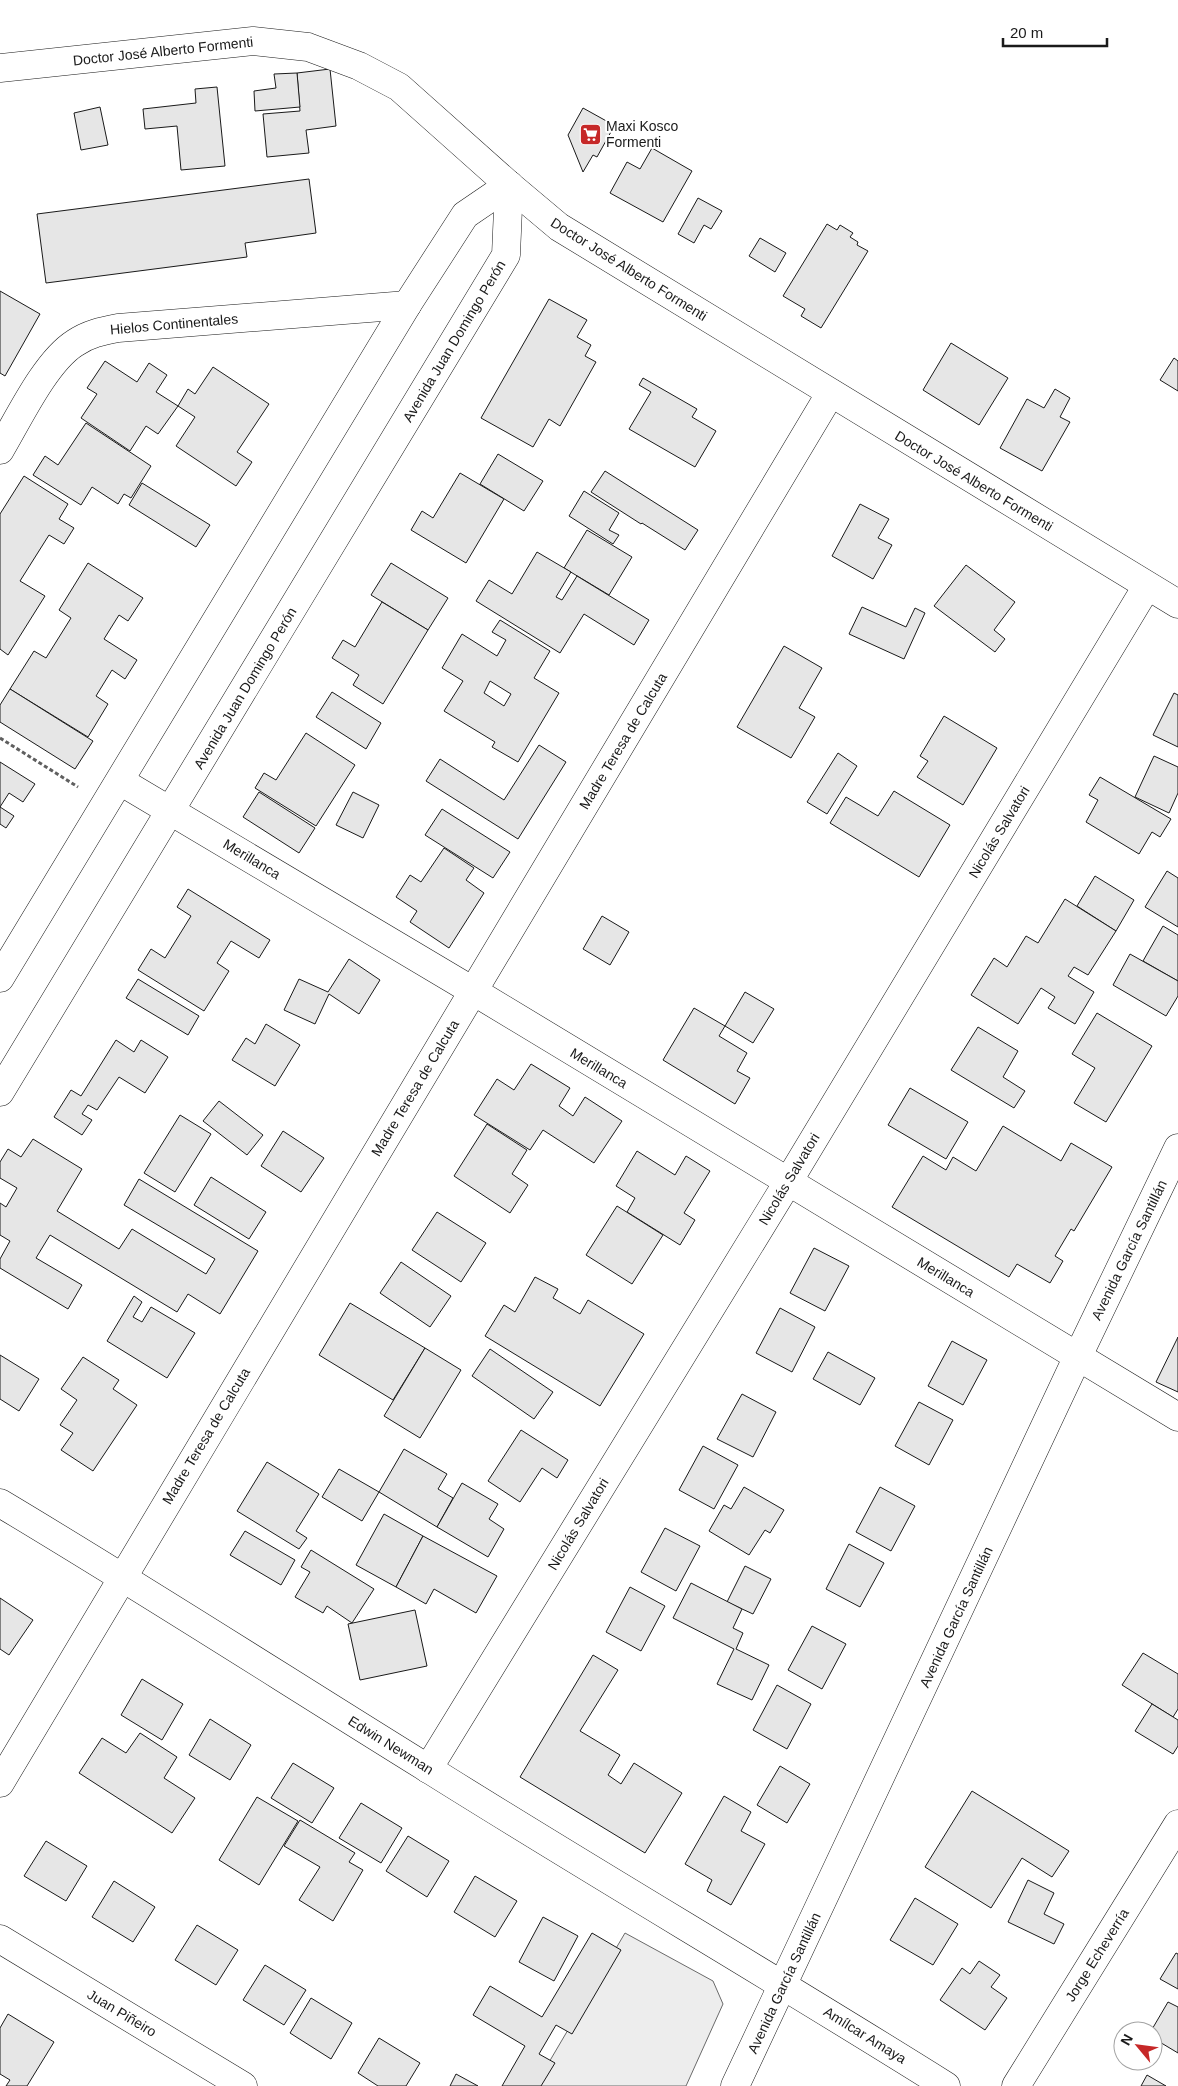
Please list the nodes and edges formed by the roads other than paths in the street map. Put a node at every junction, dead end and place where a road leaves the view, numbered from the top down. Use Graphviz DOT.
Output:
graph roads {
  1 [pos="0,68"];
  2 [pos="509,185"];
  3 [pos="407,304"];
  4 [pos="830,394"];
  5 [pos="0,450"];
  6 [pos="1147,586"];
  7 [pos="1178,604"];
  8 [pos="120,781"];
  9 [pos="171,810"];
  10 [pos="0,978"];
  11 [pos="473,991"];
  12 [pos="0,1092"];
  13 [pos="1178,1148"];
  14 [pos="788,1182"];
  15 [pos="1078,1356"];
  16 [pos="1178,1417"];
  17 [pos="0,1503"];
  18 [pos="122,1576"];
  19 [pos="428,1769"];
  20 [pos="0,1783"];
  21 [pos="1178,1824"];
  22 [pos="0,1940"];
  23 [pos="783,1984"];
  24 [pos="244,2086"];
  25 [pos="735,2086"];
  26 [pos="946,2086"];
  27 [pos="1016,2086"];
  1 -- 2 [label="street, Doctor José Alberto Formenti"];
  2 -- 3 [label="street"];
  2 -- 4 [label="street, Doctor José Alberto Formenti"];
  2 -- 9 [label="street, Avenida Juan Domingo Perón"];
  3 -- 5 [label="street, Hielos Continentales"];
  3 -- 8 [label="street"];
  4 -- 6 [label="street, Doctor José Alberto Formenti"];
  4 -- 11 [label="street, Madre Teresa de Calcuta"];
  6 -- 7 [label="street, Doctor José Alberto Formenti"];
  6 -- 14 [label="street, Nicolás Salvatori"];
  8 -- 9 [label="street, Merillanca"];
  8 -- 10 [label="street"];
  9 -- 11 [label="street, Merillanca"];
  9 -- 12 [label="street, Avenida Juan Domingo Perón"];
  11 -- 14 [label="street, Merillanca"];
  11 -- 18 [label="street, Madre Teresa de Calcuta"];
  13 -- 15 [label="street, Avenida García Santillán"];
  14 -- 15 [label="street, Merillanca"];
  14 -- 19 [label="street, Nicolás Salvatori"];
  15 -- 16 [label="street, Merillanca"];
  15 -- 23 [label="street, Avenida García Santillán"];
  17 -- 18 [label="street, Edwin Newman"];
  18 -- 19 [label="street, Edwin Newman"];
  18 -- 20 [label="street, Madre Teresa de Calcuta"];
  19 -- 23 [label="street, Edwin Newman"];
  21 -- 27 [label="street, Jorge Echeverría"];
  22 -- 24 [label="street, Juan Piñeiro"];
  23 -- 25 [label="street, Avenida García Santillán"];
  23 -- 26 [label="street, Amílcar Amaya"];
}
